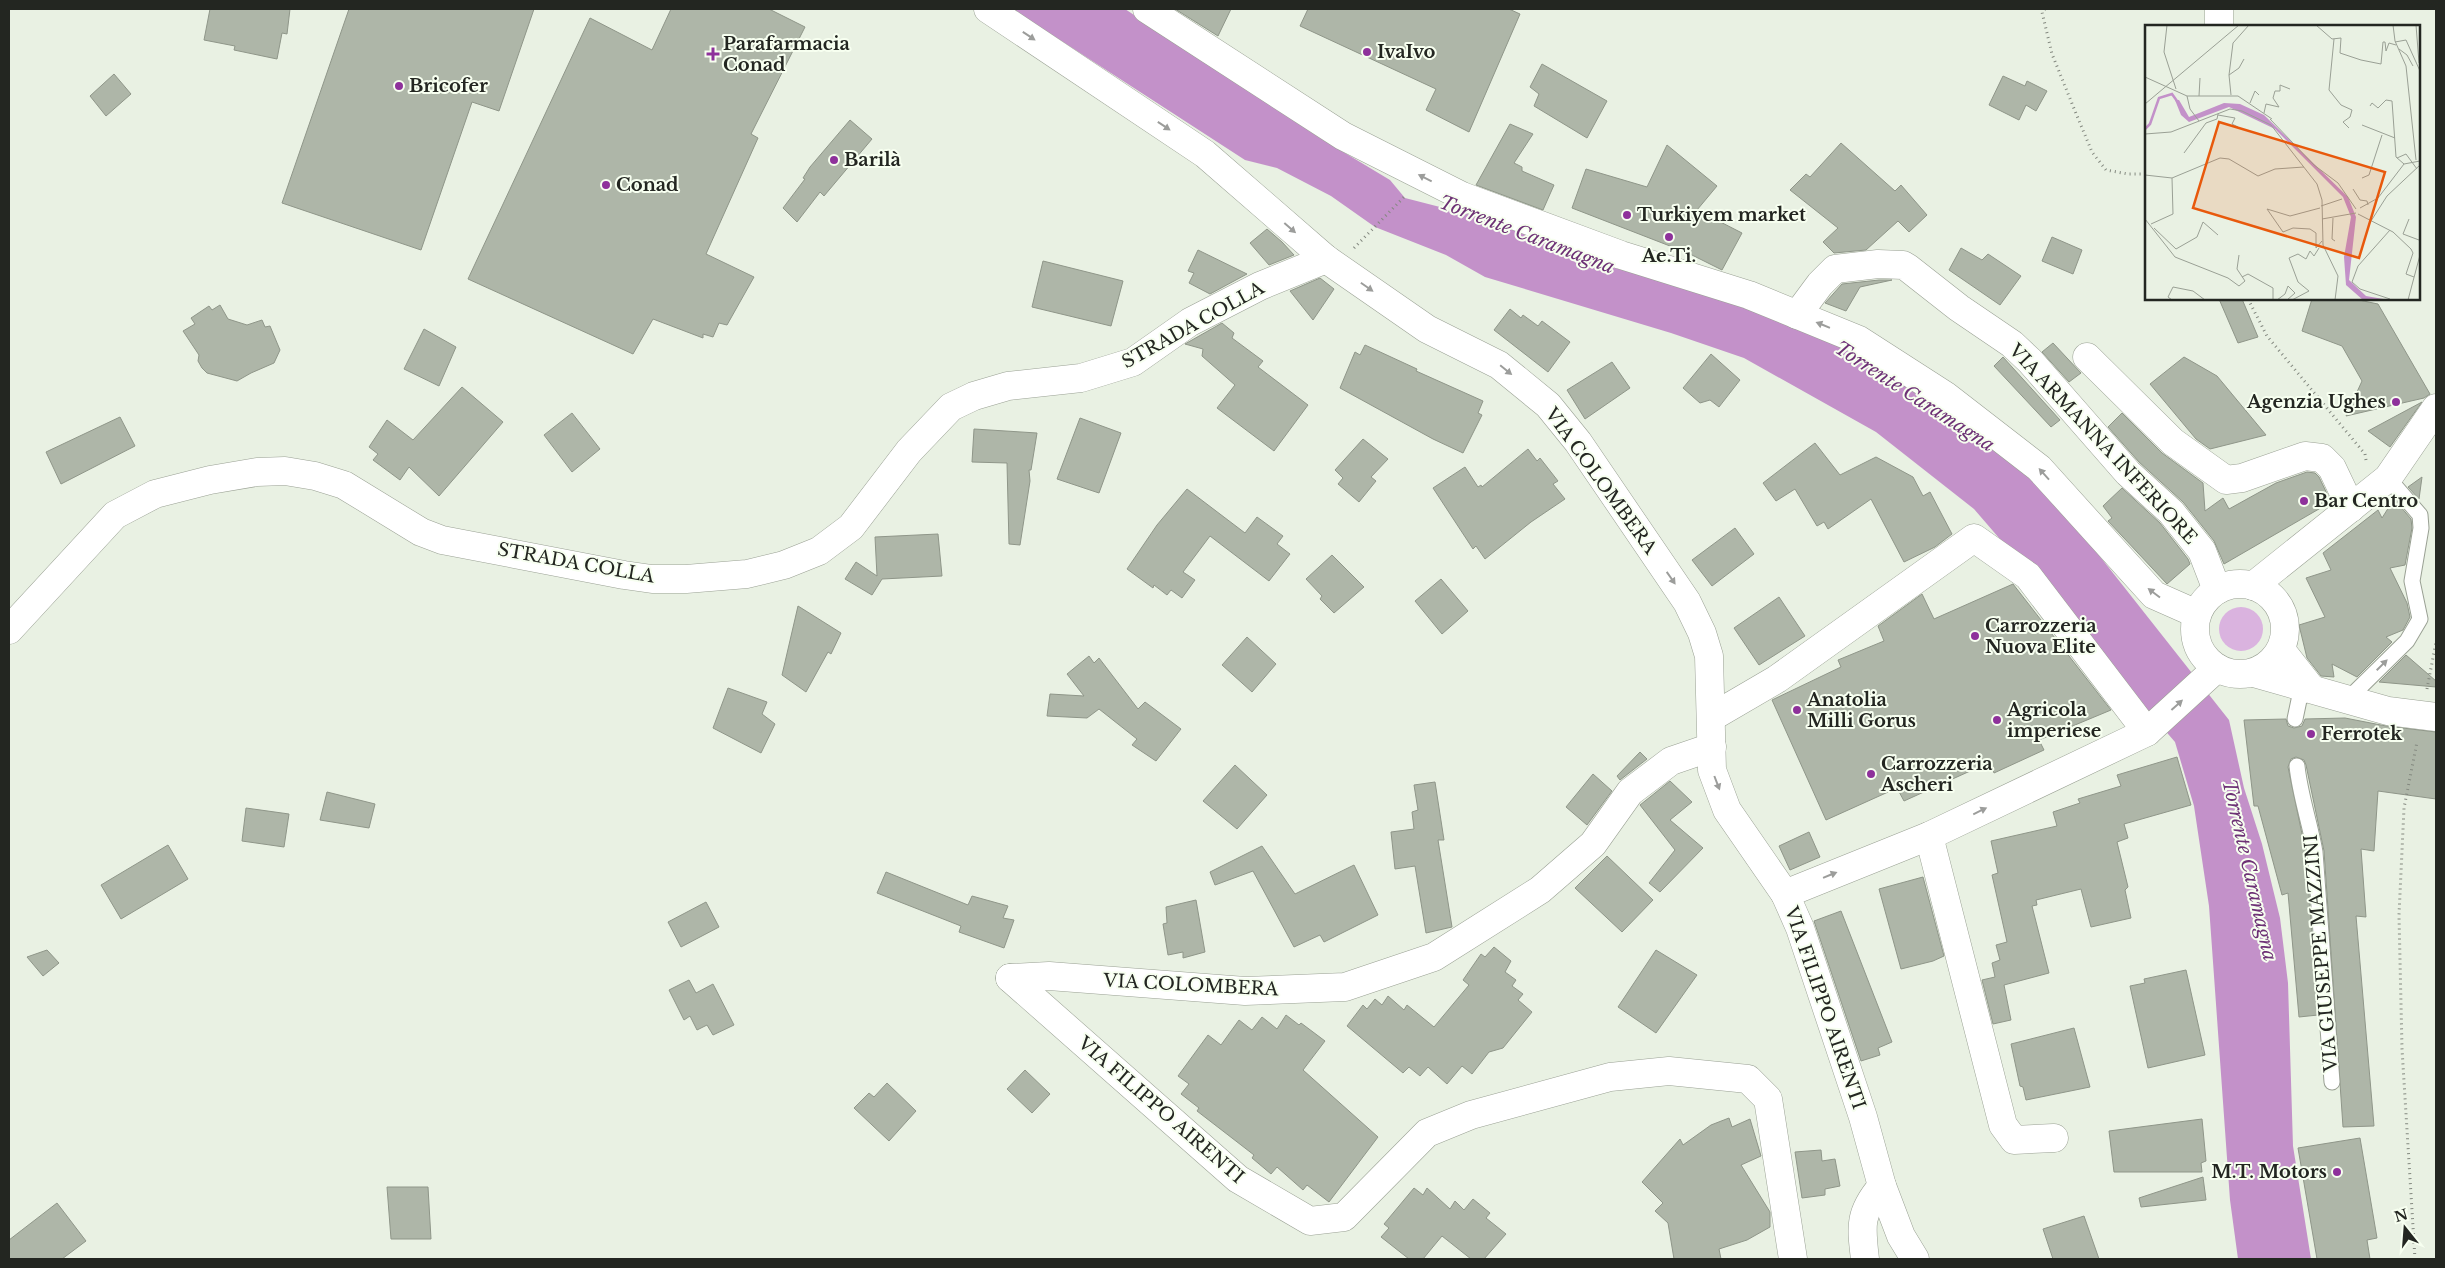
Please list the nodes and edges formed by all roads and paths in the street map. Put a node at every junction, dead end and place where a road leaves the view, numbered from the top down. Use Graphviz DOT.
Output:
graph roads {
  1 [pos="988,9"];
  2 [pos="1148,9"];
  3 [pos="2045,9"];
  4 [pos="2219,9"];
  5 [pos="2219,25"];
  6 [pos="2145,174"];
  7 [pos="1424,177"];
  8 [pos="1338,256"];
  9 [pos="2249,300"];
  10 [pos="1797,315"];
  11 [pos="2087,356"];
  12 [pos="2436,408"];
  13 [pos="2340,425"];
  14 [pos="2388,478"];
  15 [pos="2351,508"];
  16 [pos="2296,553"];
  17 [pos="2253,586"];
  18 [pos="2217,590"];
  19 [pos="2283,612"];
  20 [pos="2198,614"];
  21 [pos="9,630"];
  22 [pos="2436,642"];
  23 [pos="2281,650"];
  24 [pos="2254,673"];
  25 [pos="2211,674"];
  26 [pos="2310,687"];
  27 [pos="2348,700"];
  28 [pos="1712,717"];
  29 [pos="2429,717"];
  30 [pos="2295,719"];
  31 [pos="2147,732"];
  32 [pos="1712,747"];
  33 [pos="2297,766"];
  34 [pos="1929,836"];
  35 [pos="1785,894"];
  36 [pos="1010,978"];
  37 [pos="2332,1082"];
  38 [pos="2054,1138"];
  39 [pos="1882,1186"];
  40 [pos="1793,1259"];
  41 [pos="1865,1259"];
  42 [pos="1915,1259"];
  43 [pos="2416,1259"];
  1 -- 8 [label="street, VIA COLOMBERA, one-way"];
  2 -- 7 [label="street"];
  3 -- 6 [label="path"];
  4 -- 5 [label="street"];
  7 -- 8 [label="path"];
  10 -- 7 [label="street, one-way"];
  8 -- 21 [label="street, STRADA COLLA"];
  8 -- 28 [label="street, VIA COLOMBERA, one-way"];
  9 -- 13 [label="path"];
  10 -- 18 [label="street, VIA ARMANNA INFERIORE"];
  20 -- 10 [label="street, one-way"];
  11 -- 15 [label="street"];
  12 -- 14 [label="street"];
  14 -- 15 [label="street"];
  27 -- 14 [label="lane, one-way"];
  15 -- 16 [label="street"];
  16 -- 17 [label="street"];
  16 -- 19 [label="street"];
  17 -- 18 [label="street"];
  17 -- 19 [label="street"];
  18 -- 20 [label="street"];
  19 -- 23 [label="street"];
  20 -- 25 [label="street"];
  22 -- 29 [label="path"];
  23 -- 24 [label="street"];
  23 -- 26 [label="street"];
  24 -- 25 [label="street"];
  24 -- 26 [label="street"];
  31 -- 25 [label="street, VIA FILIPPO AIRENTI, one-way"];
  26 -- 27 [label="street"];
  26 -- 30 [label="lane"];
  27 -- 29 [label="street"];
  28 -- 31 [label="street"];
  28 -- 32 [label="street, VIA COLOMBERA"];
  29 -- 43 [label="path"];
  34 -- 31 [label="street, VIA FILIPPO AIRENTI, one-way"];
  32 -- 35 [label="street, VIA COLOMBERA, one-way"];
  32 -- 36 [label="street, VIA COLOMBERA"];
  33 -- 37 [label="lane, VIA GIUSEPPE MAZZINI"];
  35 -- 34 [label="street, VIA FILIPPO AIRENTI, one-way"];
  34 -- 38 [label="street"];
  35 -- 39 [label="street, VIA FILIPPO AIRENTI"];
  36 -- 40 [label="street, VIA FILIPPO AIRENTI"];
  39 -- 41 [label="street"];
  39 -- 42 [label="street, VIA FILIPPO AIRENTI"];
}
